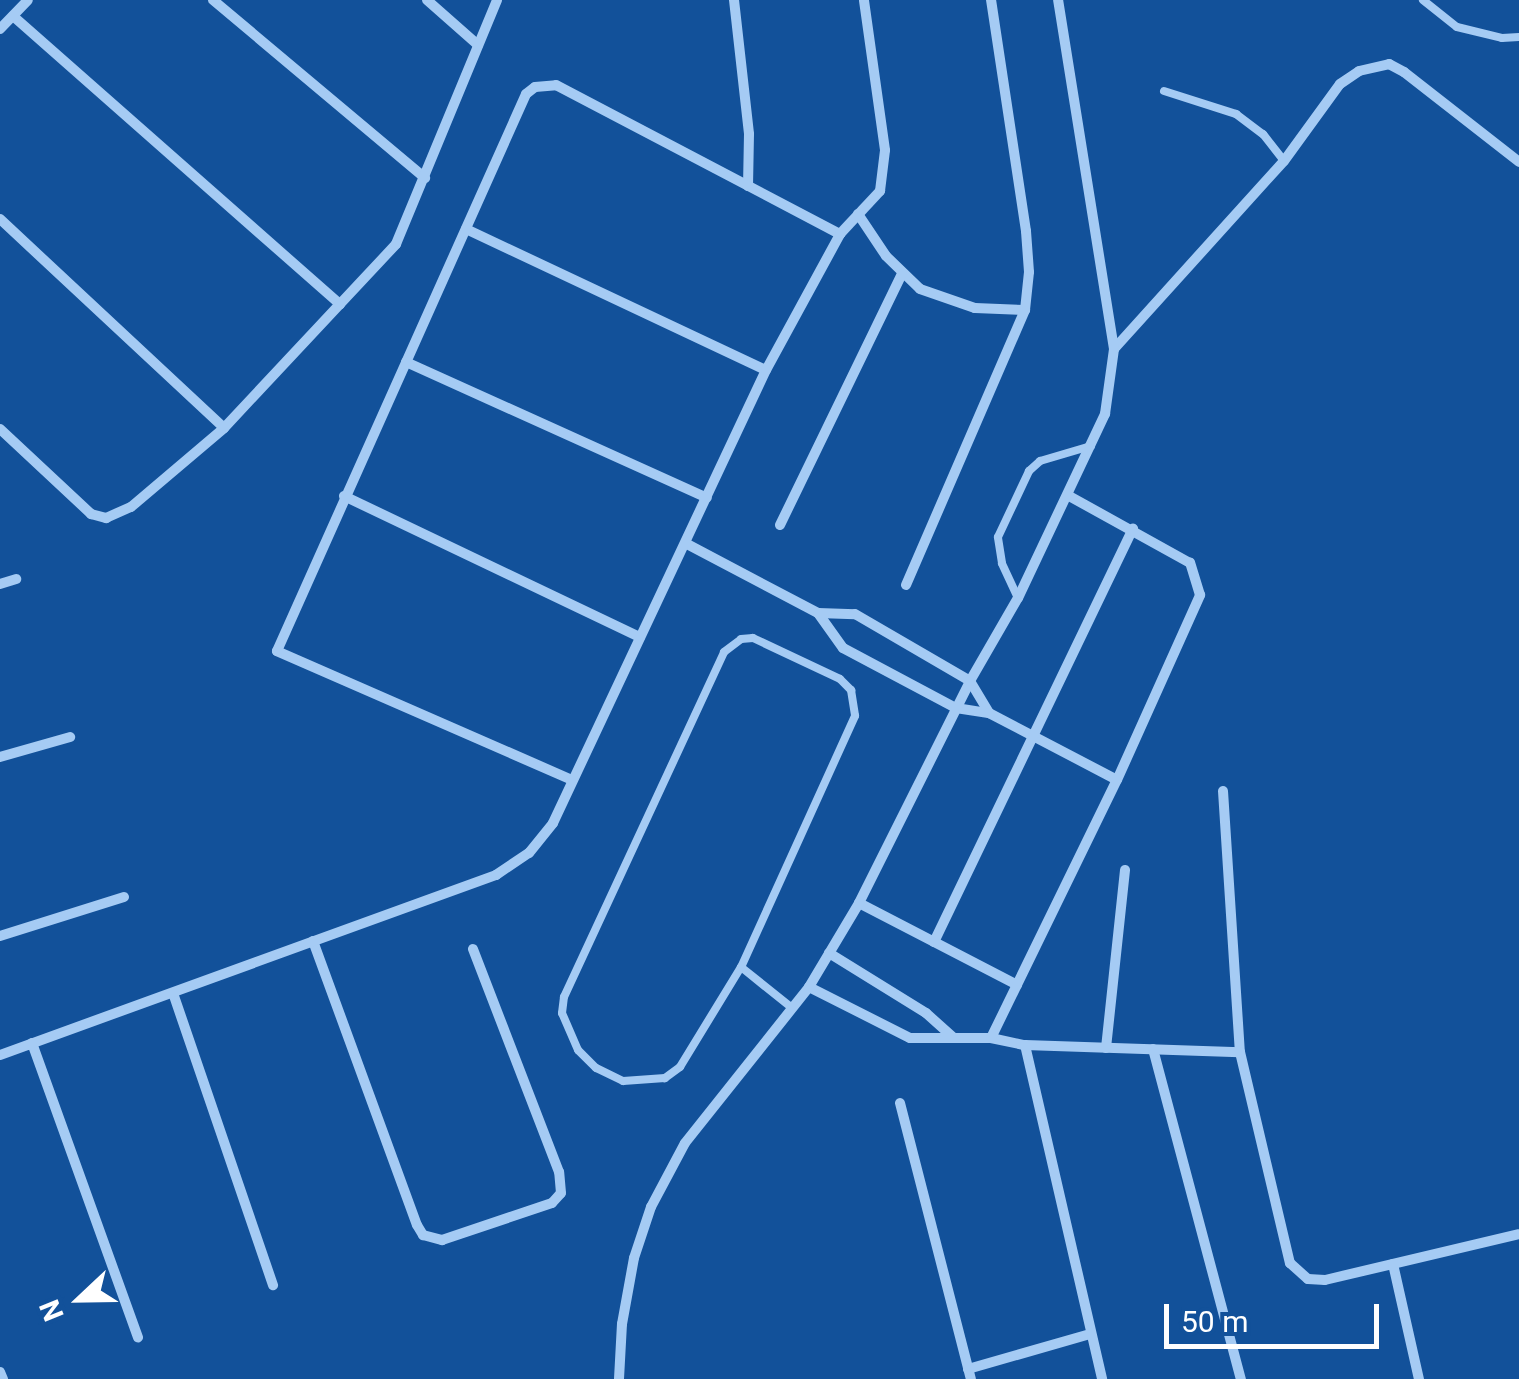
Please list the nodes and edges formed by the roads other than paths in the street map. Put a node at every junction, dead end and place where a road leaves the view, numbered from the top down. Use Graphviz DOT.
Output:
graph roads {
  1 [pos="28,0"];
  2 [pos="214,0"];
  3 [pos="427,0"];
  4 [pos="496,0"];
  5 [pos="734,0"];
  6 [pos="864,0"];
  7 [pos="991,0"];
  8 [pos="1058,0"];
  9 [pos="1424,0"];
  10 [pos="13,16"];
  11 [pos="0,29"];
  12 [pos="1519,37"];
  13 [pos="478,45"];
  14 [pos="1164,91"];
  15 [pos="1284,161"];
  16 [pos="1519,162"];
  17 [pos="425,178"];
  18 [pos="748,186"];
  19 [pos="858,214"];
  20 [pos="0,219"];
  21 [pos="466,229"];
  22 [pos="840,234"];
  23 [pos="902,274"];
  24 [pos="340,304"];
  25 [pos="1025,310"];
  26 [pos="1114,349"];
  27 [pos="406,362"];
  28 [pos="766,370"];
  29 [pos="224,428"];
  30 [pos="0,430"];
  31 [pos="1091,446"];
  32 [pos="344,496"];
  33 [pos="1069,496"];
  34 [pos="707,498"];
  35 [pos="780,526"];
  36 [pos="1133,528"];
  37 [pos="688,544"];
  38 [pos="16,579"];
  39 [pos="0,584"];
  40 [pos="906,585"];
  41 [pos="1018,598"];
  42 [pos="818,613"];
  43 [pos="640,637"];
  44 [pos="970,680"];
  45 [pos="956,708"];
  46 [pos="989,713"];
  47 [pos="1034,736"];
  48 [pos="70,737"];
  49 [pos="0,757"];
  50 [pos="572,780"];
  51 [pos="1117,780"];
  52 [pos="1223,792"];
  53 [pos="1125,870"];
  54 [pos="124,898"];
  55 [pos="859,902"];
  56 [pos="0,936"];
  57 [pos="313,941"];
  58 [pos="934,942"];
  59 [pos="474,949"];
  60 [pos="829,953"];
  61 [pos="742,966"];
  62 [pos="1017,985"];
  63 [pos="809,987"];
  64 [pos="172,992"];
  65 [pos="792,1008"];
  66 [pos="953,1038"];
  67 [pos="991,1038"];
  68 [pos="32,1043"];
  69 [pos="1025,1045"];
  70 [pos="1106,1048"];
  71 [pos="1153,1049"];
  72 [pos="1240,1052"];
  73 [pos="0,1055"];
  74 [pos="900,1103"];
  75 [pos="1519,1234"];
  76 [pos="1393,1264"];
  77 [pos="273,1285"];
  78 [pos="1090,1334"];
  79 [pos="138,1338"];
  80 [pos="0,1372"];
  81 [pos="970,1374"];
  82 [pos="3,1379"];
  83 [pos="619,1379"];
  84 [pos="1102,1379"];
  85 [pos="1241,1379"];
  86 [pos="1419,1379"];
  1 -- 10 [label="street"];
  2 -- 17 [label="street"];
  3 -- 13 [label="street"];
  4 -- 13 [label="street"];
  5 -- 18 [label="street"];
  6 -- 19 [label="street"];
  7 -- 25 [label="street"];
  8 -- 26 [label="street"];
  9 -- 12 [label="lane"];
  10 -- 11 [label="street"];
  10 -- 24 [label="street"];
  13 -- 17 [label="street"];
  14 -- 15 [label="lane"];
  15 -- 16 [label="street"];
  15 -- 26 [label="street"];
  17 -- 24 [label="street"];
  18 -- 21 [label="street"];
  18 -- 22 [label="street"];
  19 -- 22 [label="street"];
  19 -- 23 [label="street"];
  20 -- 29 [label="street"];
  21 -- 27 [label="street"];
  21 -- 28 [label="street"];
  22 -- 28 [label="street"];
  23 -- 25 [label="street"];
  23 -- 35 [label="street"];
  24 -- 29 [label="street"];
  25 -- 40 [label="street"];
  26 -- 31 [label="street"];
  27 -- 32 [label="street"];
  27 -- 34 [label="street"];
  28 -- 34 [label="street"];
  29 -- 30 [label="street"];
  31 -- 33 [label="street"];
  31 -- 41 [label="lane"];
  32 -- 43 [label="street"];
  32 -- 50 [label="street"];
  33 -- 36 [label="street"];
  33 -- 41 [label="street"];
  34 -- 37 [label="street"];
  36 -- 47 [label="street"];
  36 -- 51 [label="street"];
  37 -- 42 [label="street"];
  37 -- 43 [label="street"];
  38 -- 39 [label="street"];
  41 -- 44 [label="street"];
  42 -- 44 [label="street"];
  42 -- 45 [label="street"];
  43 -- 50 [label="street"];
  44 -- 45 [label="street"];
  44 -- 46 [label="street"];
  45 -- 46 [label="street"];
  45 -- 55 [label="street"];
  46 -- 47 [label="street"];
  47 -- 51 [label="street"];
  47 -- 58 [label="street"];
  48 -- 49 [label="street"];
  50 -- 57 [label="street"];
  51 -- 62 [label="street"];
  52 -- 72 [label="street"];
  53 -- 70 [label="street"];
  54 -- 56 [label="street"];
  55 -- 58 [label="street"];
  55 -- 60 [label="street"];
  57 -- 59 [label="street"];
  57 -- 64 [label="street"];
  58 -- 62 [label="street"];
  60 -- 63 [label="street"];
  60 -- 66 [label="street"];
  61 -- 61 [label="lane"];
  61 -- 65 [label="lane"];
  62 -- 67 [label="street"];
  63 -- 65 [label="street"];
  63 -- 66 [label="street"];
  64 -- 68 [label="street"];
  64 -- 77 [label="street"];
  65 -- 83 [label="street"];
  66 -- 67 [label="street"];
  67 -- 69 [label="street"];
  68 -- 73 [label="street"];
  68 -- 79 [label="street"];
  69 -- 70 [label="street"];
  69 -- 78 [label="street"];
  70 -- 71 [label="street"];
  71 -- 72 [label="street"];
  71 -- 85 [label="street"];
  72 -- 76 [label="street"];
  74 -- 81 [label="street"];
  75 -- 76 [label="street"];
  76 -- 86 [label="street"];
  78 -- 81 [label="street"];
  78 -- 84 [label="street"];
  80 -- 82 [label="street"];
}
